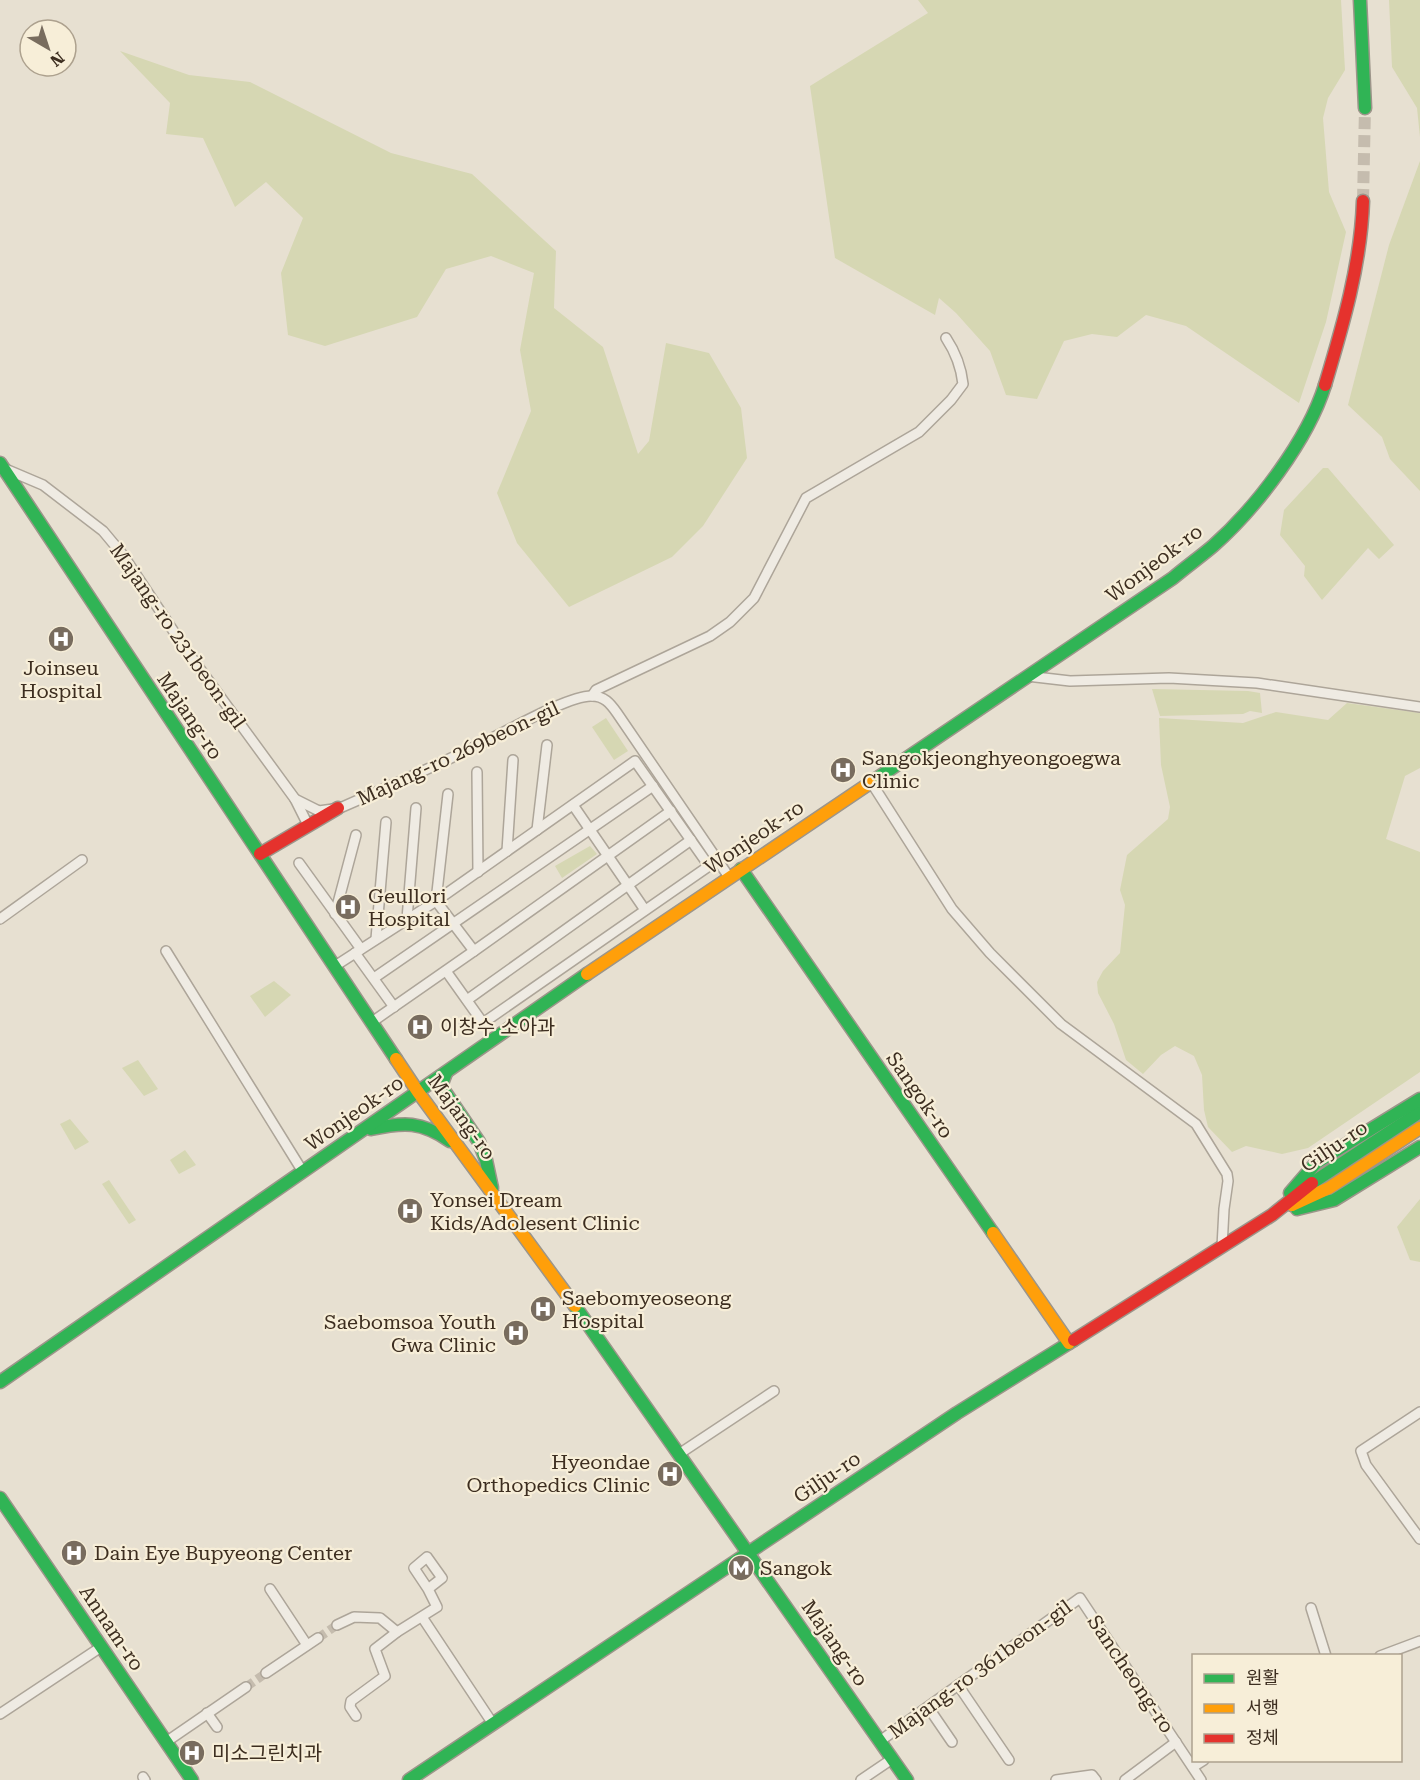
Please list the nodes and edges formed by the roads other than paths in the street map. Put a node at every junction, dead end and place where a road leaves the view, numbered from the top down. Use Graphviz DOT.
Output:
graph roads {
  1 [pos="1360,0"];
  2 [pos="1365,108"];
  3 [pos="1363,201"];
  4 [pos="946,338"];
  5 [pos="2,466"];
  6 [pos="1027,676"];
  7 [pos="592,696"];
  8 [pos="1420,706"];
  9 [pos="547,745"];
  10 [pos="513,760"];
  11 [pos="477,772"];
  12 [pos="871,782"];
  13 [pos="653,786"];
  14 [pos="448,794"];
  15 [pos="295,799"];
  16 [pos="573,805"];
  17 [pos="416,807"];
  18 [pos="338,808"];
  19 [pos="671,811"];
  20 [pos="386,822"];
  21 [pos="308,825"];
  22 [pos="590,829"];
  23 [pos="537,830"];
  24 [pos="356,835"];
  25 [pos="691,840"];
  26 [pos="507,851"];
  27 [pos="260,854"];
  28 [pos="607,856"];
  29 [pos="82,860"];
  30 [pos="299,863"];
  31 [pos="741,869"];
  32 [pos="478,872"];
  33 [pos="729,877"];
  34 [pos="628,885"];
  35 [pos="436,901"];
  36 [pos="645,910"];
  37 [pos="335,914"];
  38 [pos="0,919"];
  39 [pos="407,919"];
  40 [pos="453,923"];
  41 [pos="376,939"];
  42 [pos="166,951"];
  43 [pos="358,951"];
  44 [pos="474,951"];
  45 [pos="335,966"];
  46 [pos="446,971"];
  47 [pos="374,978"];
  48 [pos="467,1000"];
  49 [pos="394,1007"];
  50 [pos="372,1022"];
  51 [pos="446,1072"];
  52 [pos="418,1092"];
  53 [pos="1420,1099"];
  54 [pos="1420,1112"];
  55 [pos="1420,1128"];
  56 [pos="364,1131"];
  57 [pos="458,1147"];
  58 [pos="1420,1147"];
  59 [pos="303,1172"];
  60 [pos="492,1191"];
  61 [pos="1272,1215"];
  62 [pos="1222,1247"];
  63 [pos="1069,1343"];
  64 [pos="0,1382"];
  65 [pos="774,1391"];
  66 [pos="1420,1412"];
  67 [pos="679,1454"];
  68 [pos="0,1498"];
  69 [pos="1420,1539"];
  70 [pos="749,1553"];
  71 [pos="270,1589"];
  72 [pos="428,1589"];
  73 [pos="1080,1598"];
  74 [pos="1311,1608"];
  75 [pos="422,1617"];
  76 [pos="337,1625"];
  77 [pos="397,1632"];
  78 [pos="318,1638"];
  79 [pos="1420,1641"];
  80 [pos="307,1645"];
  81 [pos="101,1647"];
  82 [pos="1325,1654"];
  83 [pos="1385,1654"];
  84 [pos="266,1673"];
  85 [pos="958,1685"];
  86 [pos="246,1687"];
  87 [pos="928,1707"];
  88 [pos="207,1713"];
  89 [pos="0,1714"];
  90 [pos="356,1716"];
  91 [pos="494,1724"];
  92 [pos="217,1727"];
  93 [pos="880,1741"];
  94 [pos="166,1742"];
  95 [pos="1176,1742"];
  96 [pos="952,1743"];
  97 [pos="892,1759"];
  98 [pos="1009,1760"];
  99 [pos="1202,1762"];
  100 [pos="1193,1767"];
  101 [pos="192,1780"];
  102 [pos="409,1780"];
  103 [pos="861,1780"];
  104 [pos="907,1780"];
  105 [pos="1056,1780"];
  106 [pos="1096,1780"];
  107 [pos="1125,1780"];
  108 [pos="1202,1780"];
  1 -- 2 [label="main road"];
  3 -- 6 [label="main road, Wonjeok-ro"];
  4 -- 7 [label="street"];
  5 -- 15 [label="street, Majang-ro 231beon-gil"];
  5 -- 27 [label="main road, Majang-ro"];
  6 -- 8 [label="street"];
  6 -- 12 [label="main road, Wonjeok-ro"];
  7 -- 18 [label="street, Majang-ro 269beon-gil"];
  7 -- 33 [label="street"];
  9 -- 23 [label="street"];
  10 -- 26 [label="street"];
  11 -- 32 [label="street"];
  12 -- 31 [label="main road, Wonjeok-ro"];
  12 -- 62 [label="street"];
  13 -- 16 [label="street"];
  13 -- 19 [label="street"];
  13 -- 22 [label="street"];
  14 -- 35 [label="street"];
  15 -- 18 [label="street"];
  15 -- 21 [label="street, Majang-ro 231beon-gil"];
  16 -- 22 [label="street"];
  16 -- 23 [label="street"];
  17 -- 39 [label="street"];
  18 -- 21 [label="main road"];
  19 -- 25 [label="street"];
  19 -- 28 [label="street"];
  20 -- 41 [label="street"];
  21 -- 27 [label="main road"];
  22 -- 28 [label="street"];
  22 -- 40 [label="street"];
  23 -- 26 [label="street"];
  24 -- 37 [label="street"];
  25 -- 34 [label="street"];
  25 -- 36 [label="street"];
  26 -- 32 [label="street"];
  27 -- 45 [label="main road, Majang-ro"];
  28 -- 34 [label="street"];
  28 -- 44 [label="street"];
  29 -- 38 [label="street"];
  30 -- 37 [label="street"];
  31 -- 33 [label="main road, Wonjeok-ro"];
  31 -- 63 [label="main road, Sangok-ro"];
  32 -- 35 [label="street"];
  33 -- 51 [label="main road, Wonjeok-ro"];
  34 -- 36 [label="street"];
  34 -- 48 [label="street"];
  35 -- 39 [label="street"];
  35 -- 40 [label="street"];
  36 -- 48 [label="street"];
  37 -- 43 [label="street"];
  39 -- 41 [label="street"];
  40 -- 44 [label="street"];
  40 -- 47 [label="street"];
  41 -- 43 [label="street"];
  42 -- 59 [label="street"];
  43 -- 45 [label="street"];
  43 -- 47 [label="street"];
  44 -- 46 [label="street"];
  45 -- 50 [label="main road, Majang-ro"];
  46 -- 48 [label="street"];
  46 -- 49 [label="street"];
  47 -- 49 [label="street"];
  49 -- 50 [label="street"];
  50 -- 52 [label="main road, Majang-ro"];
  51 -- 52 [label="main road, Wonjeok-ro"];
  51 -- 60 [label="main road"];
  52 -- 56 [label="main road, Wonjeok-ro"];
  52 -- 57 [label="main road, Majang-ro"];
  53 -- 61 [label="main road"];
  54 -- 61 [label="main road, Gilju-ro"];
  55 -- 61 [label="main road, Gilju-ro"];
  56 -- 57 [label="main road"];
  56 -- 59 [label="main road, Wonjeok-ro"];
  57 -- 60 [label="main road, Majang-ro"];
  58 -- 61 [label="main road"];
  59 -- 64 [label="main road, Wonjeok-ro"];
  60 -- 67 [label="main road, Majang-ro"];
  61 -- 62 [label="main road, Gilju-ro"];
  62 -- 63 [label="main road, Gilju-ro"];
  63 -- 70 [label="main road, Gilju-ro"];
  65 -- 67 [label="street"];
  66 -- 69 [label="street"];
  67 -- 70 [label="main road, Majang-ro"];
  68 -- 81 [label="main road, Annam-ro"];
  70 -- 91 [label="main road, Gilju-ro"];
  70 -- 93 [label="main road, Majang-ro"];
  71 -- 80 [label="street"];
  72 -- 75 [label="street"];
  73 -- 85 [label="street, Majang-ro 361beon-gil"];
  73 -- 95 [label="street, Sancheong-ro"];
  74 -- 82 [label="street"];
  75 -- 77 [label="street"];
  75 -- 91 [label="street"];
  76 -- 77 [label="street"];
  77 -- 90 [label="street"];
  78 -- 80 [label="street"];
  79 -- 83 [label="street"];
  80 -- 84 [label="street"];
  81 -- 89 [label="street"];
  81 -- 94 [label="main road, Annam-ro"];
  85 -- 87 [label="street, Majang-ro 361beon-gil"];
  85 -- 98 [label="street"];
  86 -- 88 [label="street"];
  87 -- 93 [label="street, Majang-ro 361beon-gil"];
  87 -- 96 [label="street"];
  88 -- 92 [label="street"];
  88 -- 94 [label="street"];
  91 -- 102 [label="main road, Gilju-ro"];
  93 -- 97 [label="main road, Majang-ro"];
  94 -- 101 [label="main road, Annam-ro"];
  95 -- 100 [label="street, Sancheong-ro"];
  95 -- 107 [label="street"];
  97 -- 103 [label="street"];
  97 -- 104 [label="main road, Majang-ro"];
  99 -- 100 [label="street"];
  100 -- 108 [label="street, Sancheong-ro"];
  105 -- 106 [label="street"];
}
